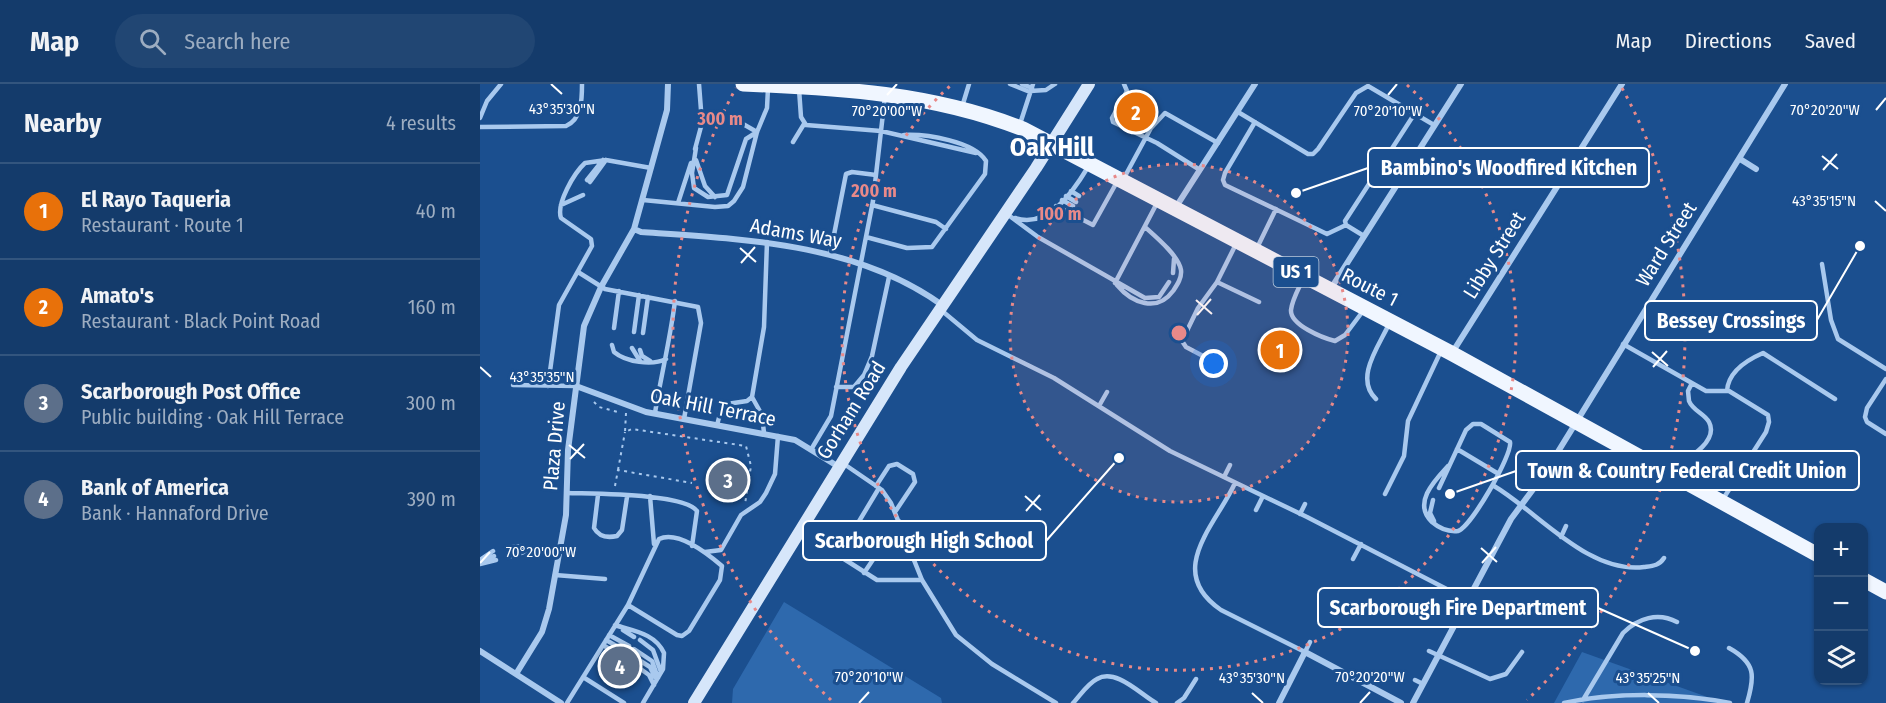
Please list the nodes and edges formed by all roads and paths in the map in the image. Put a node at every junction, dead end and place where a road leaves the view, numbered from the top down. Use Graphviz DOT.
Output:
graph roads {
  1 [pos="501,84"];
  2 [pos="582,84"];
  3 [pos="668,84"];
  4 [pos="699,84"];
  5 [pos="743,84"];
  6 [pos="969,84"];
  7 [pos="1010,84"];
  8 [pos="1022,84"];
  9 [pos="1041,84"];
  10 [pos="1055,84"];
  11 [pos="1089,84"];
  12 [pos="1124,84"];
  13 [pos="1255,84"];
  14 [pos="1461,84"];
  15 [pos="1622,84"];
  16 [pos="1785,84"];
  17 [pos="769,85"];
  18 [pos="799,86"];
  19 [pos="1032,87"];
  20 [pos="885,93"];
  21 [pos="962,108"];
  22 [pos="1238,112"];
  23 [pos="1415,113"];
  24 [pos="480,118"];
  25 [pos="702,118"];
  26 [pos="1256,122"];
  27 [pos="804,124"];
  28 [pos="1434,125"];
  29 [pos="480,127"];
  30 [pos="1018,127"];
  31 [pos="881,131"];
  32 [pos="757,132"];
  33 [pos="1145,139"];
  34 [pos="793,142"];
  35 [pos="1218,143"];
  36 [pos="1051,144"];
  37 [pos="696,148"];
  38 [pos="1740,159"];
  39 [pos="605,160"];
  40 [pos="1090,164"];
  41 [pos="652,168"];
  42 [pos="1756,169"];
  43 [pos="1200,170"];
  44 [pos="876,175"];
  45 [pos="1121,180"];
  46 [pos="589,181"];
  47 [pos="1073,189"];
  48 [pos="1081,193"];
  49 [pos="581,194"];
  50 [pos="716,198"];
  51 [pos="1064,198"];
  52 [pos="1159,199"];
  53 [pos="643,200"];
  54 [pos="562,203"];
  55 [pos="678,203"];
  56 [pos="1075,204"];
  57 [pos="872,205"];
  58 [pos="1056,206"];
  59 [pos="1176,208"];
  60 [pos="1275,209"];
  61 [pos="1009,215"];
  62 [pos="1346,225"];
  63 [pos="1145,227"];
  64 [pos="634,229"];
  65 [pos="946,229"];
  66 [pos="866,237"];
  67 [pos="1364,237"];
  68 [pos="1238,241"];
  69 [pos="767,242"];
  70 [pos="1256,250"];
  71 [pos="830,255"];
  72 [pos="1174,257"];
  73 [pos="860,263"];
  74 [pos="1822,264"];
  75 [pos="578,272"];
  76 [pos="1173,273"];
  77 [pos="1304,276"];
  78 [pos="889,277"];
  79 [pos="1169,282"];
  80 [pos="1217,282"];
  81 [pos="1115,283"];
  82 [pos="601,287"];
  83 [pos="1330,290"];
  84 [pos="619,291"];
  85 [pos="639,295"];
  86 [pos="648,297"];
  87 [pos="675,302"];
  88 [pos="1260,302"];
  89 [pos="941,307"];
  90 [pos="1364,308"];
  91 [pos="1390,321"];
  92 [pos="614,328"];
  93 [pos="634,332"];
  94 [pos="643,333"];
  95 [pos="1623,344"];
  96 [pos="612,345"];
  97 [pos="632,348"];
  98 [pos="640,350"];
  99 [pos="1447,351"];
  100 [pos="666,359"];
  101 [pos="640,361"];
  102 [pos="656,362"];
  103 [pos="1220,364"];
  104 [pos="1886,369"];
  105 [pos="1886,379"];
  106 [pos="1692,383"];
  107 [pos="513,386"];
  108 [pos="548,386"];
  109 [pos="576,386"];
  110 [pos="836,387"];
  111 [pos="1727,391"];
  112 [pos="1107,392"];
  113 [pos="752,397"];
  114 [pos="589,399"];
  115 [pos="1376,399"];
  116 [pos="1835,399"];
  117 [pos="1099,406"];
  118 [pos="655,414"];
  119 [pos="684,419"];
  120 [pos="1575,421"];
  121 [pos="717,425"];
  122 [pos="625,432"];
  123 [pos="764,433"];
  124 [pos="1886,434"];
  125 [pos="778,436"];
  126 [pos="812,448"];
  127 [pos="1457,449"];
  128 [pos="840,465"];
  129 [pos="1230,465"];
  130 [pos="1448,466"];
  131 [pos="618,470"];
  132 [pos="1667,472"];
  133 [pos="1497,473"];
  134 [pos="1224,477"];
  135 [pos="692,483"];
  136 [pos="1235,483"];
  137 [pos="1494,486"];
  138 [pos="877,487"];
  139 [pos="1439,488"];
  140 [pos="614,490"];
  141 [pos="567,493"];
  142 [pos="1385,494"];
  143 [pos="598,495"];
  144 [pos="650,496"];
  145 [pos="1263,496"];
  146 [pos="627,497"];
  147 [pos="1433,500"];
  148 [pos="1721,501"];
  149 [pos="1305,504"];
  150 [pos="1522,504"];
  151 [pos="747,509"];
  152 [pos="1256,510"];
  153 [pos="895,512"];
  154 [pos="1300,514"];
  155 [pos="899,520"];
  156 [pos="1566,526"];
  157 [pos="1440,527"];
  158 [pos="1561,537"];
  159 [pos="1361,544"];
  160 [pos="692,546"];
  161 [pos="654,547"];
  162 [pos="532,548"];
  163 [pos="560,551"];
  164 [pos="702,552"];
  165 [pos="1814,553"];
  166 [pos="1664,558"];
  167 [pos="1353,559"];
  168 [pos="480,562"];
  169 [pos="864,573"];
  170 [pos="555,574"];
  171 [pos="605,579"];
  172 [pos="922,580"];
  173 [pos="1868,583"];
  174 [pos="1886,592"];
  175 [pos="1466,598"];
  176 [pos="628,604"];
  177 [pos="1443,622"];
  178 [pos="1677,622"];
  179 [pos="615,625"];
  180 [pos="1452,627"];
  181 [pos="634,636"];
  182 [pos="608,637"];
  183 [pos="640,640"];
  184 [pos="1310,642"];
  185 [pos="603,645"];
  186 [pos="1730,648"];
  187 [pos="627,649"];
  188 [pos="480,651"];
  189 [pos="1429,651"];
  190 [pos="1305,652"];
  191 [pos="1522,652"];
  192 [pos="1437,655"];
  193 [pos="622,657"];
  194 [pos="661,672"];
  195 [pos="516,674"];
  196 [pos="582,677"];
  197 [pos="1196,679"];
  198 [pos="1415,680"];
  199 [pos="656,682"];
  200 [pos="1423,684"];
  201 [pos="1657,697"];
  202 [pos="1583,700"];
  203 [pos="561,703"];
  204 [pos="567,703"];
  205 [pos="624,703"];
  206 [pos="643,703"];
  207 [pos="694,703"];
  208 [pos="1056,703"];
  209 [pos="1073,703"];
  210 [pos="1156,703"];
  211 [pos="1177,703"];
  212 [pos="1279,703"];
  213 [pos="1401,703"];
  214 [pos="1413,703"];
  215 [pos="1564,703"];
  216 [pos="1657,703"];
  217 [pos="1730,703"];
  218 [pos="1747,703"];
  1 -- 24 [label="lane"];
  2 -- 29 [label="lane"];
  3 -- 41 [label="street, Plaza Drive"];
  4 -- 25 [label="lane"];
  5 -- 17 [label="main road, Route 1 / US 1"];
  6 -- 21 [label="lane"];
  7 -- 19 [label="lane"];
  8 -- 19 [label="lane"];
  9 -- 19 [label="lane"];
  10 -- 19 [label="lane"];
  11 -- 36 [label="main road, Gorham Road"];
  12 -- 33 [label="lane"];
  13 -- 22 [label="street"];
  14 -- 28 [label="street"];
  15 -- 99 [label="street, Libby Street"];
  16 -- 38 [label="street, Ward Street"];
  17 -- 18 [label="main road, Route 1 / US 1"];
  17 -- 32 [label="lane"];
  18 -- 20 [label="main road, Route 1 / US 1"];
  18 -- 27 [label="lane"];
  19 -- 30 [label="lane"];
  20 -- 21 [label="main road, Route 1 / US 1"];
  20 -- 31 [label="lane"];
  21 -- 30 [label="main road, Route 1 / US 1"];
  22 -- 26 [label="lane"];
  22 -- 35 [label="street"];
  23 -- 26 [label="lane"];
  23 -- 28 [label="lane"];
  23 -- 62 [label="lane"];
  25 -- 32 [label="lane"];
  25 -- 37 [label="lane"];
  26 -- 60 [label="lane"];
  27 -- 31 [label="lane"];
  27 -- 34 [label="lane"];
  28 -- 67 [label="street"];
  30 -- 36 [label="main road, Route 1 / US 1"];
  31 -- 44 [label="lane"];
  31 -- 65 [label="lane"];
  32 -- 50 [label="lane"];
  32 -- 55 [label="lane"];
  33 -- 35 [label="lane"];
  33 -- 43 [label="lane"];
  33 -- 45 [label="lane"];
  35 -- 43 [label="street"];
  36 -- 40 [label="main road, Route 1 / US 1"];
  36 -- 61 [label="main road, Gorham Road"];
  37 -- 50 [label="lane"];
  37 -- 50 [label="lane"];
  37 -- 55 [label="lane"];
  38 -- 42 [label="street"];
  38 -- 95 [label="street, Ward Street"];
  39 -- 41 [label="lane"];
  39 -- 46 [label="lane"];
  39 -- 54 [label="lane"];
  40 -- 45 [label="main road, Route 1 / US 1"];
  40 -- 47 [label="lane"];
  41 -- 53 [label="street, Plaza Drive"];
  43 -- 59 [label="street"];
  44 -- 57 [label="lane"];
  44 -- 71 [label="lane"];
  45 -- 52 [label="main road, Route 1 / US 1"];
  45 -- 58 [label="lane"];
  47 -- 48 [label="lane"];
  47 -- 51 [label="lane"];
  49 -- 54 [label="lane"];
  51 -- 56 [label="lane"];
  51 -- 58 [label="lane"];
  52 -- 59 [label="main road, Route 1 / US 1"];
  52 -- 63 [label="lane"];
  53 -- 55 [label="lane"];
  53 -- 64 [label="street, Plaza Drive"];
  54 -- 75 [label="lane"];
  57 -- 65 [label="lane"];
  57 -- 66 [label="lane"];
  58 -- 61 [label="lane"];
  59 -- 68 [label="main road, Route 1 / US 1"];
  60 -- 62 [label="lane"];
  60 -- 70 [label="lane"];
  61 -- 81 [label="lane"];
  61 -- 89 [label="main road, Gorham Road"];
  62 -- 67 [label="lane"];
  63 -- 72 [label="lane"];
  63 -- 81 [label="lane"];
  64 -- 69 [label="street, Adams Way"];
  64 -- 82 [label="street, Plaza Drive"];
  65 -- 66 [label="lane"];
  66 -- 73 [label="lane"];
  67 -- 83 [label="street"];
  68 -- 70 [label="main road, Route 1 / US 1"];
  68 -- 80 [label="lane"];
  69 -- 71 [label="street, Adams Way"];
  69 -- 113 [label="lane"];
  70 -- 77 [label="main road, Route 1 / US 1"];
  71 -- 73 [label="street, Adams Way"];
  72 -- 76 [label="lane"];
  72 -- 81 [label="lane"];
  73 -- 78 [label="street, Adams Way"];
  73 -- 110 [label="lane"];
  74 -- 104 [label="lane"];
  75 -- 82 [label="lane"];
  75 -- 108 [label="lane"];
  77 -- 83 [label="main road, Route 1 / US 1"];
  77 -- 90 [label="lane"];
  78 -- 89 [label="street, Adams Way"];
  78 -- 110 [label="lane"];
  79 -- 81 [label="lane"];
  80 -- 88 [label="lane"];
  80 -- 103 [label="lane"];
  82 -- 84 [label="lane"];
  82 -- 109 [label="street, Plaza Drive"];
  83 -- 90 [label="main road, Route 1 / US 1"];
  84 -- 85 [label="lane"];
  84 -- 92 [label="lane"];
  85 -- 86 [label="lane"];
  85 -- 93 [label="lane"];
  86 -- 87 [label="lane"];
  86 -- 94 [label="lane"];
  87 -- 100 [label="lane"];
  87 -- 119 [label="lane"];
  89 -- 117 [label="lane"];
  89 -- 128 [label="main road, Gorham Road"];
  90 -- 91 [label="main road, Route 1 / US 1"];
  91 -- 99 [label="main road, Route 1 / US 1"];
  91 -- 115 [label="lane"];
  95 -- 106 [label="lane"];
  95 -- 120 [label="street, Ward Street"];
  96 -- 101 [label="lane"];
  97 -- 101 [label="lane"];
  98 -- 102 [label="lane"];
  99 -- 120 [label="main road, Route 1 / US 1"];
  99 -- 142 [label="lane"];
  100 -- 102 [label="lane"];
  100 -- 118 [label="lane"];
  101 -- 102 [label="lane"];
  105 -- 124 [label="lane"];
  106 -- 111 [label="lane"];
  106 -- 132 [label="lane"];
  107 -- 108 [label="lane"];
  108 -- 109 [label="lane"];
  109 -- 118 [label="street, Oak Hill Terrace"];
  109 -- 141 [label="street, Plaza Drive"];
  110 -- 126 [label="lane"];
  111 -- 116 [label="lane"];
  111 -- 148 [label="lane"];
  112 -- 117 [label="lane"];
  113 -- 121 [label="lane"];
  113 -- 123 [label="lane"];
  114 -- 122 [label="path"];
  117 -- 134 [label="lane"];
  118 -- 119 [label="street, Oak Hill Terrace"];
  119 -- 121 [label="street, Oak Hill Terrace"];
  120 -- 132 [label="main road, Route 1 / US 1"];
  120 -- 150 [label="street, Ward Street"];
  121 -- 123 [label="street, Oak Hill Terrace"];
  122 -- 131 [label="path"];
  122 -- 151 [label="path"];
  123 -- 125 [label="street, Oak Hill Terrace"];
  125 -- 126 [label="street, Oak Hill Terrace"];
  125 -- 151 [label="lane"];
  126 -- 128 [label="street, Oak Hill Terrace"];
  127 -- 130 [label="lane"];
  127 -- 133 [label="lane"];
  127 -- 133 [label="lane"];
  128 -- 138 [label="lane"];
  128 -- 207 [label="main road, Gorham Road"];
  129 -- 134 [label="lane"];
  130 -- 139 [label="lane"];
  130 -- 157 [label="lane"];
  131 -- 135 [label="path"];
  131 -- 140 [label="path"];
  132 -- 148 [label="main road, Route 1 / US 1"];
  133 -- 137 [label="lane"];
  134 -- 136 [label="lane"];
  136 -- 145 [label="lane"];
  136 -- 190 [label="lane"];
  137 -- 150 [label="lane"];
  137 -- 157 [label="lane"];
  138 -- 153 [label="lane"];
  138 -- 153 [label="lane"];
  138 -- 169 [label="lane"];
  141 -- 143 [label="lane"];
  141 -- 163 [label="street, Plaza Drive"];
  143 -- 146 [label="lane"];
  143 -- 146 [label="lane"];
  144 -- 146 [label="lane"];
  144 -- 160 [label="lane"];
  144 -- 161 [label="lane"];
  145 -- 152 [label="lane"];
  145 -- 154 [label="lane"];
  147 -- 157 [label="lane"];
  148 -- 165 [label="main road, Route 1 / US 1"];
  149 -- 154 [label="lane"];
  150 -- 158 [label="lane"];
  150 -- 175 [label="street, Ward Street"];
  151 -- 164 [label="lane"];
  153 -- 155 [label="lane"];
  154 -- 159 [label="lane"];
  155 -- 169 [label="lane"];
  155 -- 172 [label="lane"];
  156 -- 158 [label="lane"];
  158 -- 166 [label="lane"];
  159 -- 167 [label="lane"];
  159 -- 175 [label="lane"];
  160 -- 161 [label="lane"];
  160 -- 164 [label="lane"];
  161 -- 176 [label="lane"];
  162 -- 162 [label="lane"];
  162 -- 163 [label="lane"];
  163 -- 170 [label="street, Plaza Drive"];
  164 -- 176 [label="lane"];
  168 -- 168 [label="lane"];
  169 -- 172 [label="lane"];
  170 -- 171 [label="lane"];
  170 -- 195 [label="street, Plaza Drive"];
  172 -- 208 [label="lane"];
  173 -- 174 [label="main road"];
  175 -- 180 [label="street, Ward Street"];
  176 -- 179 [label="lane"];
  177 -- 180 [label="lane"];
  178 -- 202 [label="lane"];
  179 -- 181 [label="lane"];
  179 -- 182 [label="lane"];
  179 -- 194 [label="lane"];
  180 -- 192 [label="street, Ward Street"];
  182 -- 185 [label="lane"];
  182 -- 187 [label="lane"];
  183 -- 194 [label="lane"];
  184 -- 190 [label="lane"];
  185 -- 193 [label="lane"];
  185 -- 196 [label="lane"];
  186 -- 218 [label="lane"];
  188 -- 195 [label="street"];
  189 -- 192 [label="lane"];
  190 -- 212 [label="street"];
  190 -- 213 [label="street"];
  191 -- 192 [label="lane"];
  192 -- 200 [label="street, Ward Street"];
  194 -- 199 [label="lane"];
  195 -- 203 [label="street"];
  196 -- 204 [label="lane"];
  196 -- 205 [label="lane"];
  197 -- 211 [label="lane"];
  198 -- 200 [label="lane"];
  199 -- 199 [label="lane"];
  199 -- 206 [label="lane"];
  200 -- 214 [label="street, Ward Street"];
  201 -- 202 [label="lane"];
  201 -- 216 [label="lane"];
  201 -- 217 [label="lane"];
  202 -- 215 [label="lane"];
  209 -- 210 [label="lane"];
}
